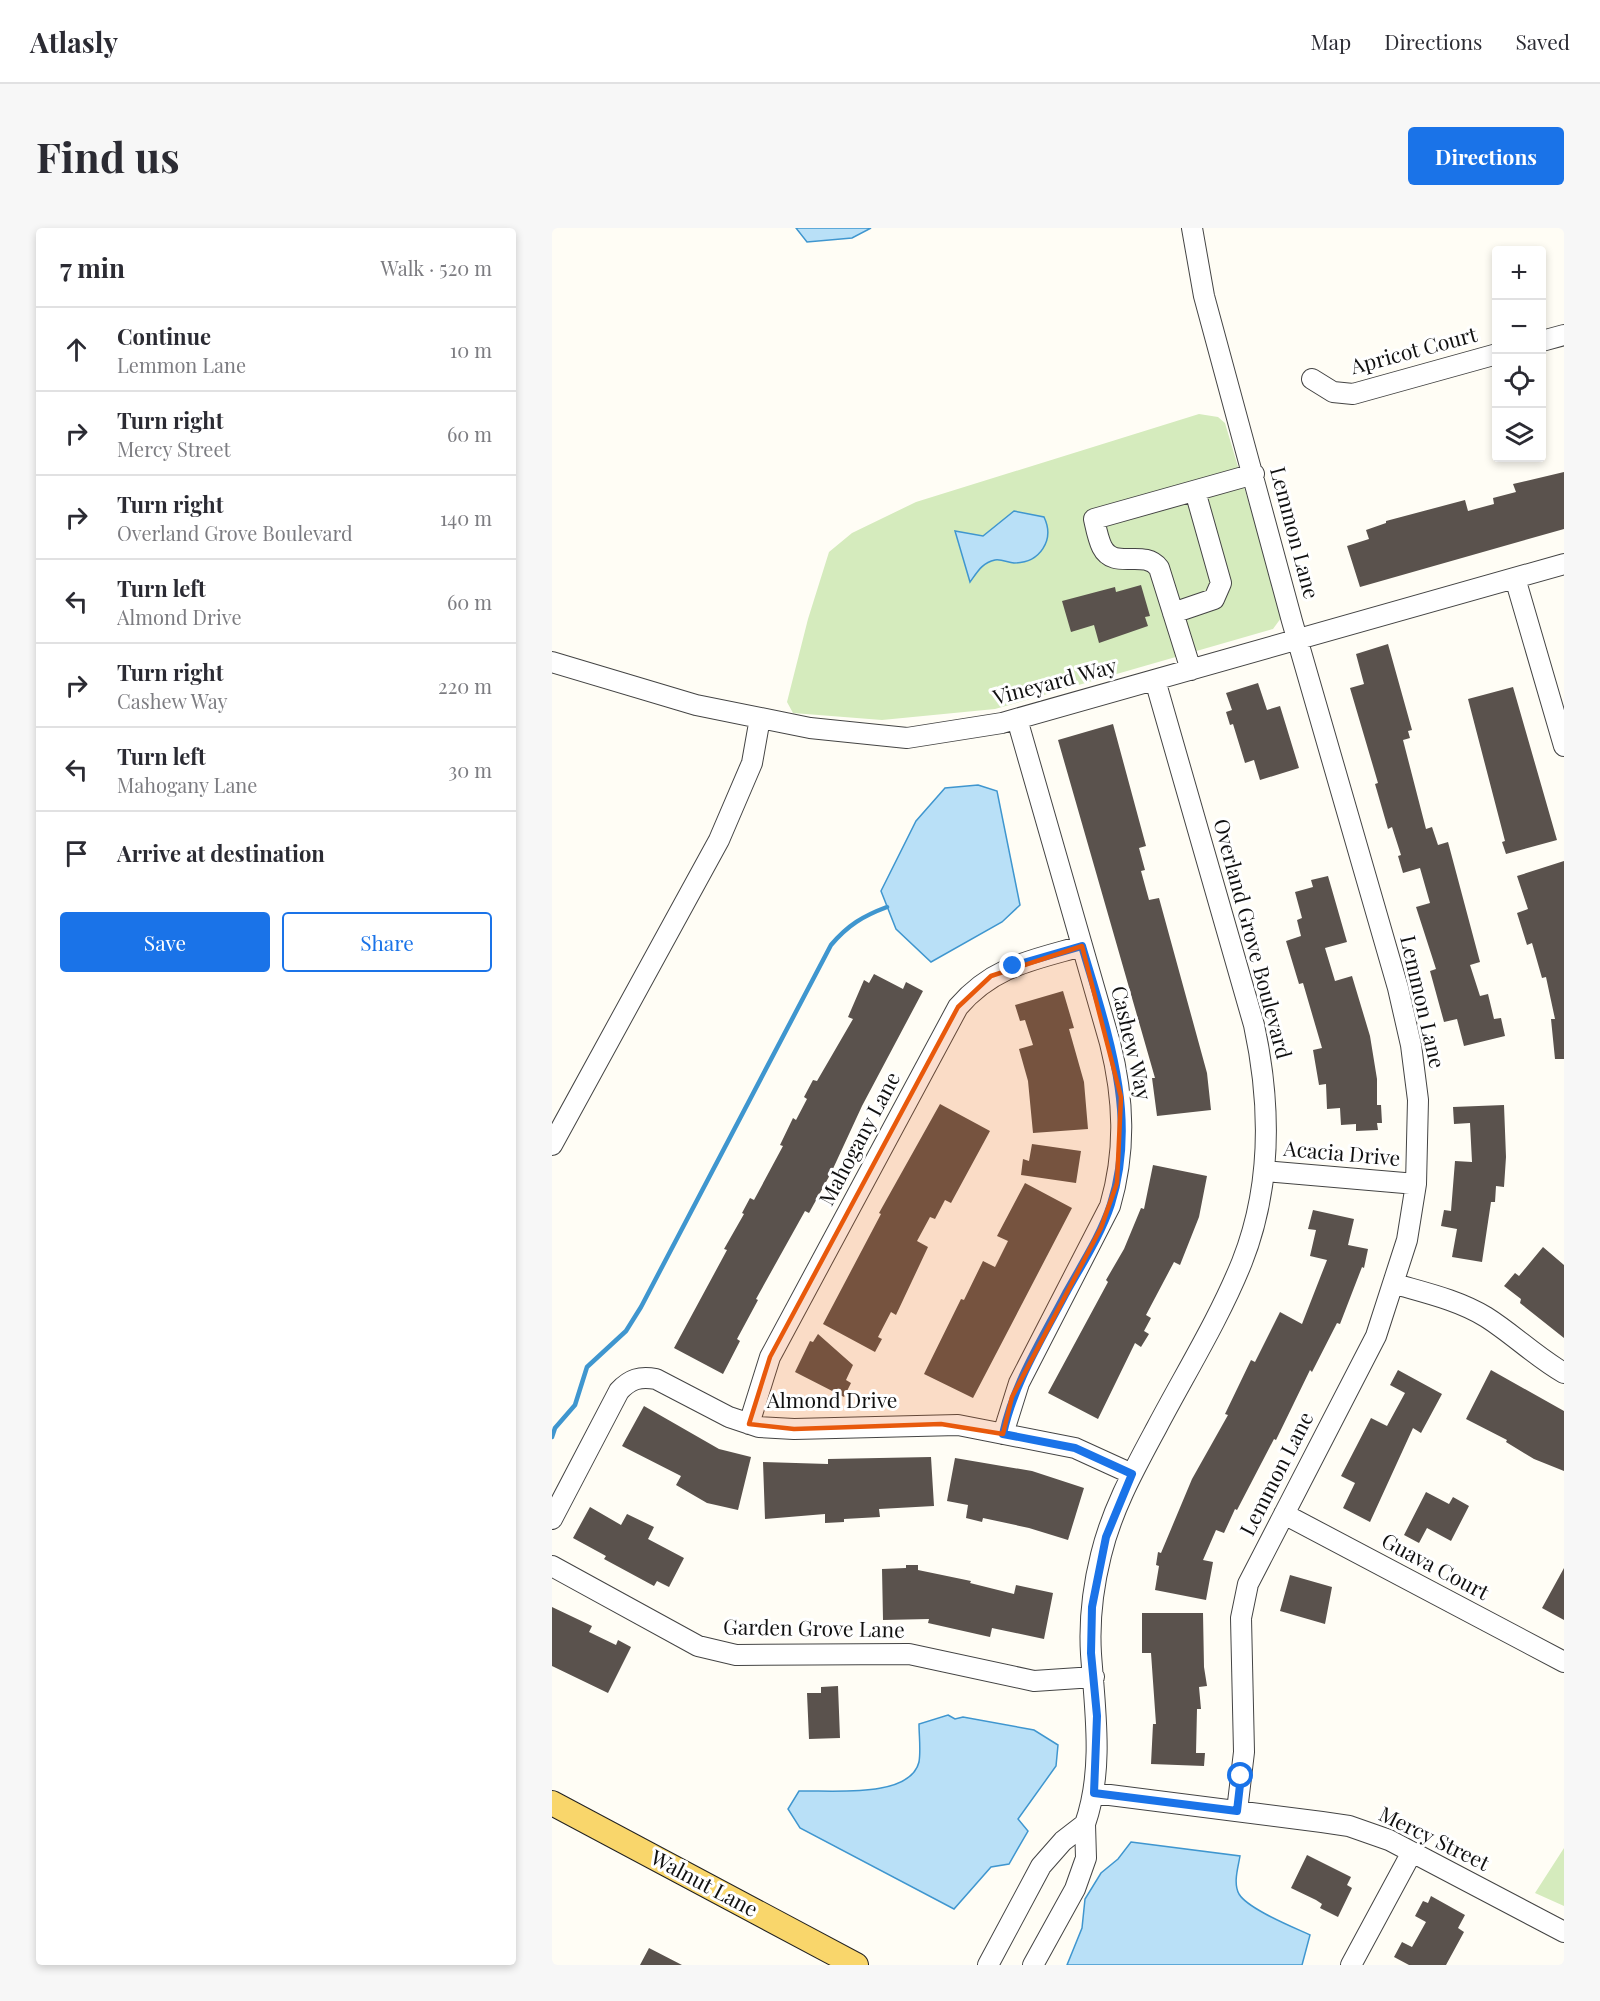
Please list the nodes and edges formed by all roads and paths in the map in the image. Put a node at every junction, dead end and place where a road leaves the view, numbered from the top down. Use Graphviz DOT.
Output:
graph roads {
  1 [pos="1192,228"];
  2 [pos="1564,335"];
  3 [pos="1546,340"];
  4 [pos="1492,355"];
  5 [pos="1312,379"];
  6 [pos="1254,474"];
  7 [pos="1195,491"];
  8 [pos="1564,564"];
  9 [pos="1515,578"];
  10 [pos="1173,613"];
  11 [pos="1297,640"];
  12 [pos="552,662"];
  13 [pos="1191,670"];
  14 [pos="1155,680"];
  15 [pos="760,718"];
  16 [pos="1017,719"];
  17 [pos="1564,746"];
  18 [pos="1082,946"];
  19 [pos="553,1140"];
  20 [pos="1264,1171"];
  21 [pos="1416,1184"];
  22 [pos="1395,1284"];
  23 [pos="1564,1373"];
  24 [pos="749,1424"];
  25 [pos="1003,1434"];
  26 [pos="1132,1474"];
  27 [pos="1284,1514"];
  28 [pos="552,1519"];
  29 [pos="552,1566"];
  30 [pos="1564,1662"];
  31 [pos="1094,1677"];
  32 [pos="1094,1793"];
  33 [pos="552,1803"];
  34 [pos="1237,1811"];
  35 [pos="1085,1824"];
  36 [pos="1412,1852"];
  37 [pos="1564,1932"];
  38 [pos="856,1965"];
  39 [pos="988,1965"];
  40 [pos="1033,1965"];
  41 [pos="1351,1965"];
  1 -- 6 [label="street, Lemmon Lane"];
  2 -- 3 [label="street"];
  4 -- 5 [label="street, Apricot Court"];
  6 -- 7 [label="street"];
  6 -- 11 [label="street, Lemmon Lane"];
  7 -- 10 [label="street"];
  7 -- 10 [label="street"];
  8 -- 9 [label="street, Vineyard Way"];
  9 -- 11 [label="street, Vineyard Way"];
  9 -- 17 [label="street"];
  10 -- 13 [label="street"];
  11 -- 13 [label="street, Vineyard Way"];
  11 -- 21 [label="street, Lemmon Lane"];
  12 -- 15 [label="street, Vineyard Way"];
  13 -- 14 [label="street, Vineyard Way"];
  14 -- 16 [label="street, Vineyard Way"];
  14 -- 20 [label="street, Overland Grove Boulevard"];
  15 -- 16 [label="street, Vineyard Way"];
  15 -- 19 [label="street"];
  16 -- 18 [label="street, Cashew Way"];
  18 -- 24 [label="street, Mahogany Lane"];
  18 -- 25 [label="street, Cashew Way"];
  20 -- 21 [label="street, Acacia Drive"];
  20 -- 26 [label="street, Overland Grove Boulevard"];
  21 -- 22 [label="street, Lemmon Lane"];
  22 -- 23 [label="street"];
  22 -- 27 [label="street, Lemmon Lane"];
  24 -- 25 [label="street, Almond Drive"];
  24 -- 28 [label="street, Almond Drive"];
  25 -- 26 [label="street, Almond Drive"];
  26 -- 31 [label="street, Overland Grove Boulevard"];
  27 -- 30 [label="street, Guava Court"];
  27 -- 34 [label="street, Lemmon Lane"];
  29 -- 31 [label="street, Garden Grove Lane"];
  31 -- 32 [label="street, Overland Grove Boulevard"];
  32 -- 34 [label="street, Mercy Street"];
  32 -- 35 [label="street, Overland Grove Boulevard"];
  33 -- 38 [label="main road, Walnut Lane"];
  34 -- 36 [label="street, Mercy Street"];
  35 -- 39 [label="street"];
  35 -- 40 [label="street, Overland Grove Boulevard"];
  36 -- 37 [label="street, Mercy Street"];
  36 -- 41 [label="street"];
}
